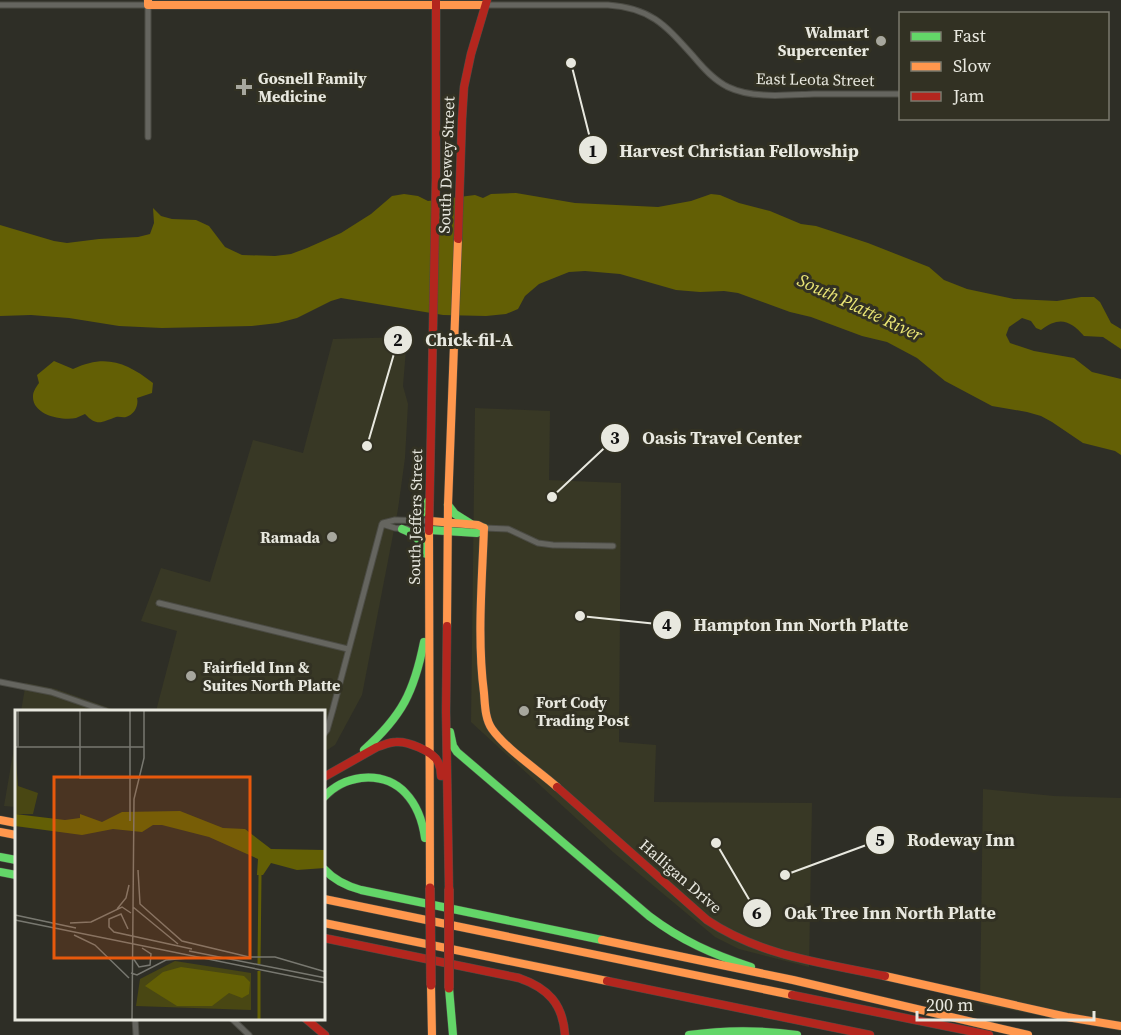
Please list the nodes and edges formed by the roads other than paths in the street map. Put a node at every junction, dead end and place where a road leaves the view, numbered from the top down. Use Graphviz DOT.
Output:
graph roads {
  1 [pos="436,2"];
  2 [pos="486,2"];
  3 [pos="148,3"];
  4 [pos="0,5"];
  5 [pos="899,94"];
  6 [pos="148,137"];
  7 [pos="455,334"];
  8 [pos="430,488"];
  9 [pos="448,505"];
  10 [pos="412,520"];
  11 [pos="382,524"];
  12 [pos="471,524"];
  13 [pos="430,526"];
  14 [pos="448,527"];
  15 [pos="484,528"];
  16 [pos="402,529"];
  17 [pos="613,546"];
  18 [pos="428,563"];
  19 [pos="159,603"];
  20 [pos="429,616"];
  21 [pos="348,649"];
  22 [pos="0,682"];
  23 [pos="103,710"];
  24 [pos="446,711"];
  25 [pos="326,731"];
  26 [pos="429,752"];
  27 [pos="326,775"];
  28 [pos="326,775"];
  29 [pos="326,795"];
  30 [pos="0,820"];
  31 [pos="15,823"];
  32 [pos="0,832"];
  33 [pos="448,832"];
  34 [pos="15,835"];
  35 [pos="0,857"];
  36 [pos="15,860"];
  37 [pos="326,871"];
  38 [pos="0,872"];
  39 [pos="15,875"];
  40 [pos="430,888"];
  41 [pos="326,899"];
  42 [pos="326,923"];
  43 [pos="326,938"];
  44 [pos="793,980"];
  45 [pos="135,1020"];
  46 [pos="233,1020"];
  47 [pos="307,1020"];
  48 [pos="1121,1026"];
  49 [pos="136,1035"];
  50 [pos="249,1035"];
  51 [pos="324,1035"];
  52 [pos="432,1035"];
  53 [pos="451,1035"];
  54 [pos="565,1035"];
  55 [pos="689,1035"];
  56 [pos="797,1035"];
  57 [pos="870,1035"];
  58 [pos="989,1035"];
  59 [pos="1028,1035"];
  1 -- 2 [label="main road, East Leota Street"];
  1 -- 3 [label="main road, East Leota Street"];
  1 -- 8 [label="main road, South Jeffers Street"];
  2 -- 5 [label="street, East Leota Street"];
  2 -- 7 [label="main road, South Dewey Street"];
  3 -- 4 [label="street"];
  3 -- 6 [label="street"];
  7 -- 9 [label="main road, South Jeffers Street"];
  8 -- 10 [label="main road"];
  8 -- 13 [label="main road, South Jeffers Street"];
  9 -- 12 [label="main road"];
  9 -- 14 [label="main road, South Jeffers Street"];
  10 -- 11 [label="street"];
  10 -- 13 [label="street"];
  11 -- 16 [label="street"];
  11 -- 21 [label="street, South Jeffers Street"];
  12 -- 14 [label="main road"];
  12 -- 15 [label="main road"];
  13 -- 14 [label="main road"];
  13 -- 16 [label="street"];
  13 -- 18 [label="main road, South Jeffers Street"];
  14 -- 15 [label="main road"];
  14 -- 24 [label="main road, South Jeffers Street"];
  15 -- 17 [label="street"];
  15 -- 48 [label="main road, Halligan Drive"];
  16 -- 18 [label="main road"];
  18 -- 20 [label="main road, South Jeffers Street"];
  19 -- 21 [label="street"];
  20 -- 26 [label="main road, South Jeffers Street"];
  20 -- 27 [label="main road"];
  21 -- 25 [label="street, South Jeffers Street"];
  22 -- 23 [label="street"];
  24 -- 33 [label="main road, South Jeffers Street"];
  24 -- 44 [label="main road"];
  26 -- 28 [label="main road"];
  26 -- 33 [label="main road"];
  26 -- 40 [label="main road, South Jeffers Street"];
  29 -- 40 [label="main road"];
  30 -- 31 [label="main road"];
  32 -- 34 [label="main road"];
  33 -- 53 [label="main road, South Jeffers Street, bridge"];
  35 -- 36 [label="main road"];
  37 -- 44 [label="main road"];
  38 -- 39 [label="main road"];
  40 -- 52 [label="main road, South Jeffers Street, bridge"];
  41 -- 58 [label="main road"];
  42 -- 57 [label="main road"];
  43 -- 54 [label="main road"];
  44 -- 59 [label="main road"];
  45 -- 49 [label="street"];
  46 -- 50 [label="street"];
  47 -- 51 [label="main road"];
  55 -- 56 [label="main road"];
}
